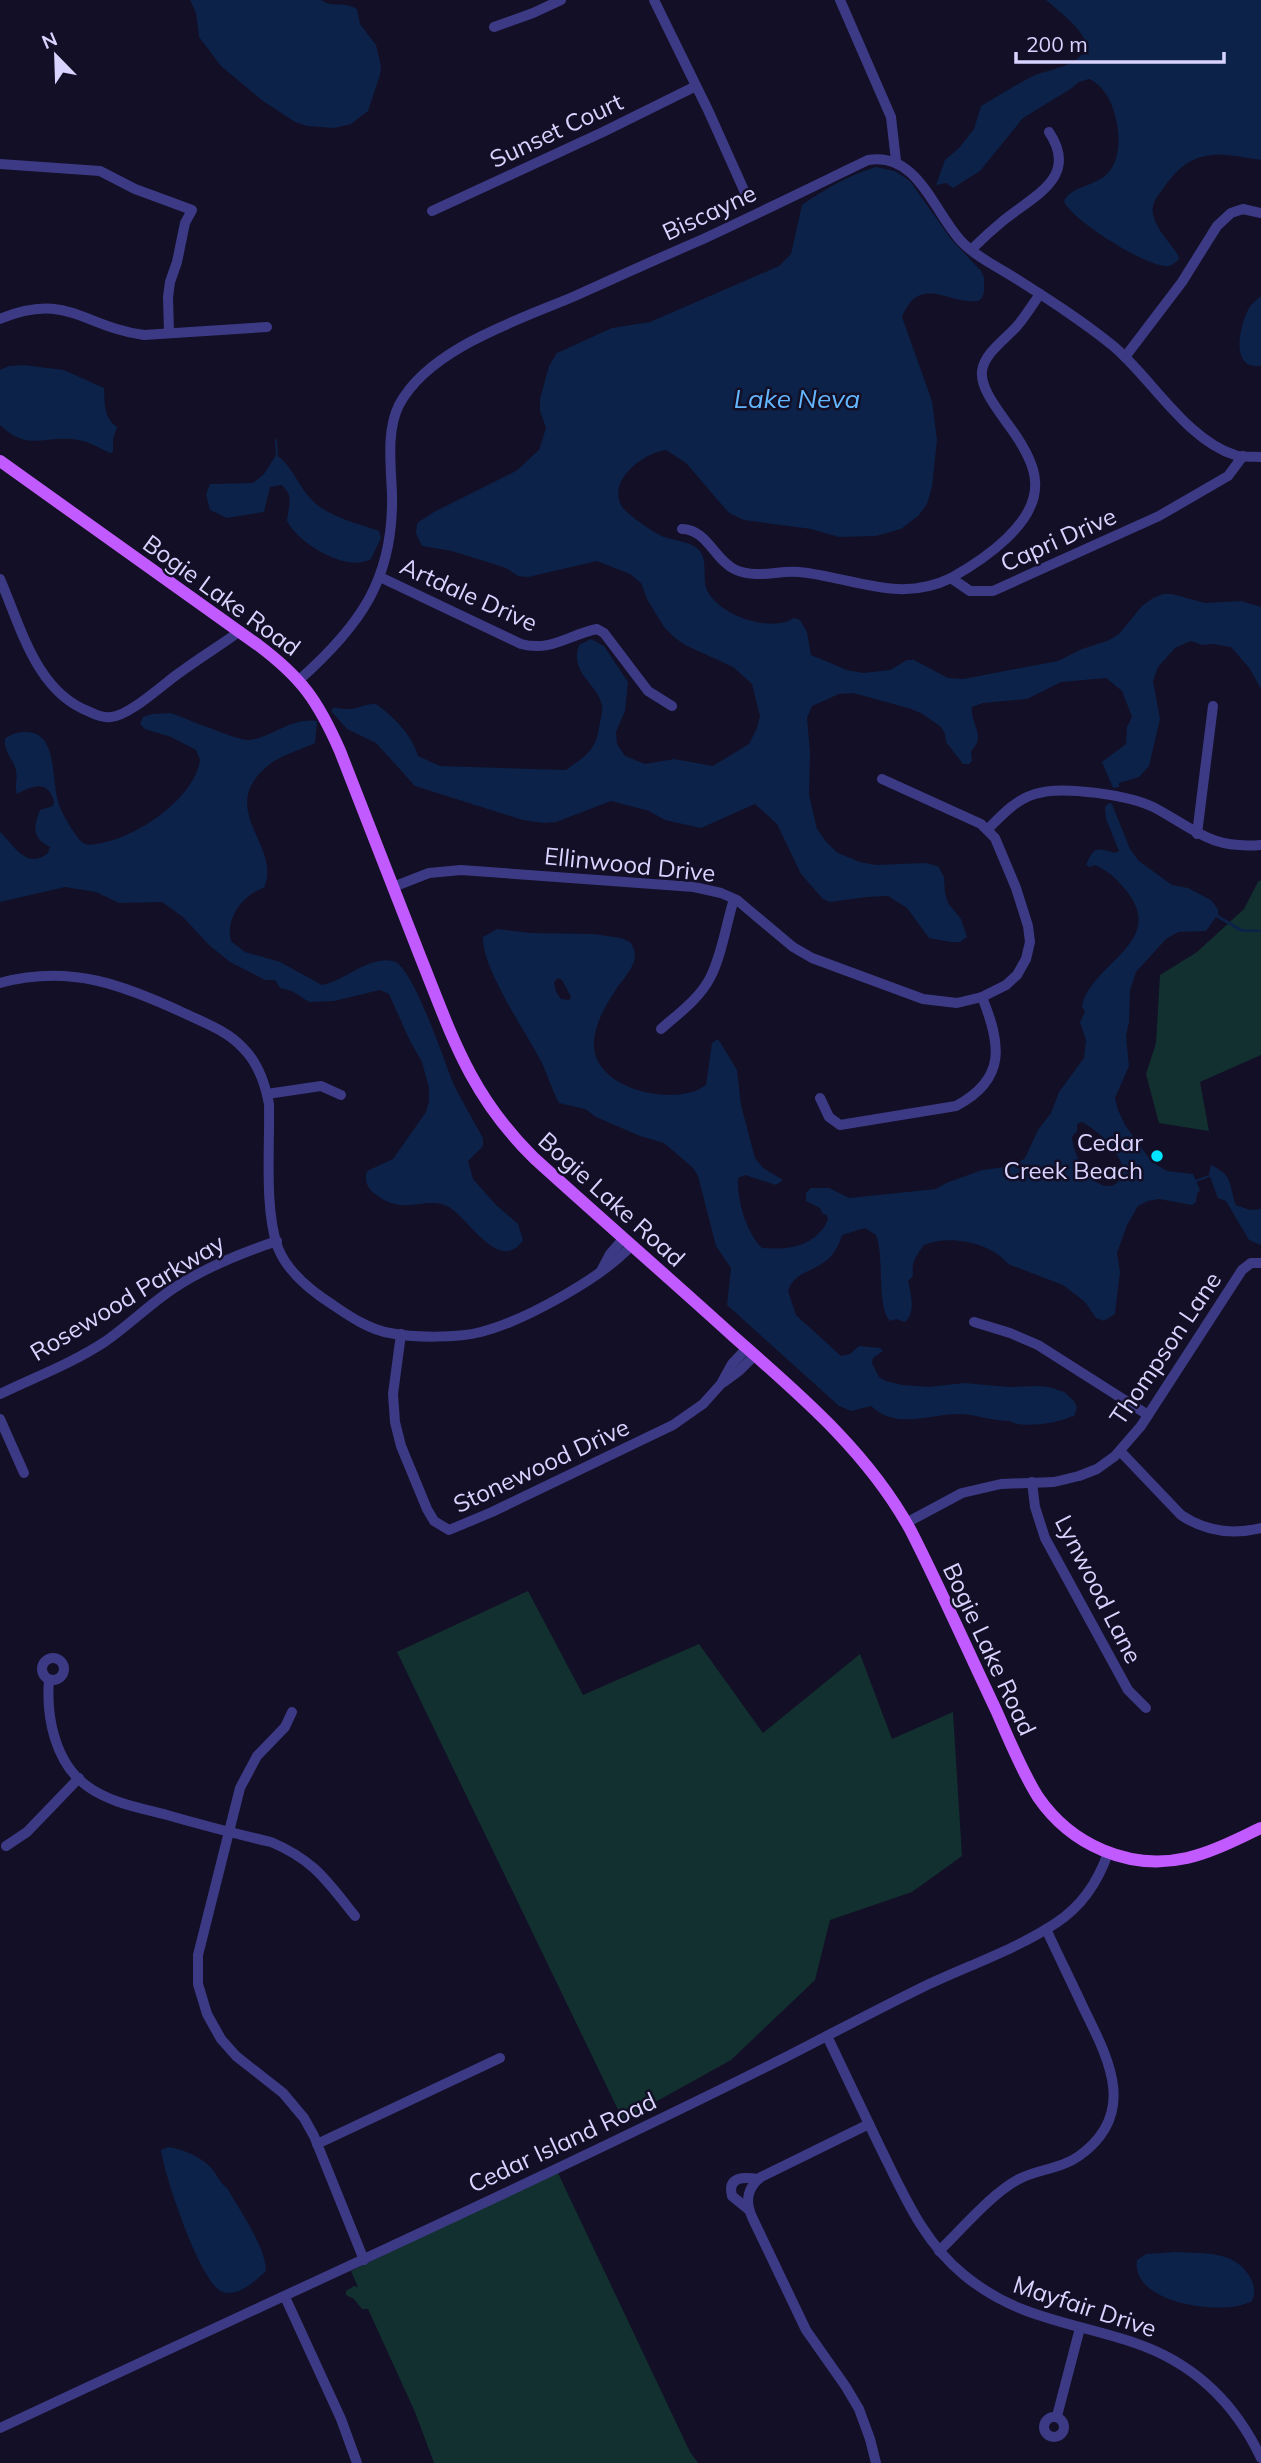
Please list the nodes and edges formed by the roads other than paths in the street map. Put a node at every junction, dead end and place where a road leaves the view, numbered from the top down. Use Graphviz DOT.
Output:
graph roads {
  1 [pos="561,0"];
  2 [pos="654,0"];
  3 [pos="840,0"];
  4 [pos="495,27"];
  5 [pos="696,86"];
  6 [pos="1049,132"];
  7 [pos="896,161"];
  8 [pos="0,164"];
  9 [pos="747,197"];
  10 [pos="432,211"];
  11 [pos="1261,214"];
  12 [pos="972,249"];
  13 [pos="1041,294"];
  14 [pos="0,319"];
  15 [pos="267,327"];
  16 [pos="169,333"];
  17 [pos="1125,357"];
  18 [pos="1242,456"];
  19 [pos="1261,457"];
  20 [pos="0,461"];
  21 [pos="682,529"];
  22 [pos="380,577"];
  23 [pos="951,578"];
  24 [pos="0,579"];
  25 [pos="240,631"];
  26 [pos="299,680"];
  27 [pos="672,706"];
  28 [pos="1213,706"];
  29 [pos="882,779"];
  30 [pos="988,829"];
  31 [pos="1197,834"];
  32 [pos="1261,845"];
  33 [pos="393,887"];
  34 [pos="734,899"];
  35 [pos="0,983"];
  36 [pos="982,997"];
  37 [pos="661,1029"];
  38 [pos="267,1094"];
  39 [pos="341,1095"];
  40 [pos="820,1098"];
  41 [pos="276,1241"];
  42 [pos="628,1242"];
  43 [pos="1261,1263"];
  44 [pos="974,1322"];
  45 [pos="401,1334"];
  46 [pos="751,1351"];
  47 [pos="0,1394"];
  48 [pos="1148,1415"];
  49 [pos="0,1419"];
  50 [pos="1120,1451"];
  51 [pos="24,1473"];
  52 [pos="1032,1482"];
  53 [pos="906,1523"];
  54 [pos="1261,1528"];
  55 [pos="49,1680"];
  56 [pos="1146,1708"];
  57 [pos="292,1712"];
  58 [pos="79,1779"];
  59 [pos="1261,1828"];
  60 [pos="228,1832"];
  61 [pos="6,1846"];
  62 [pos="1108,1853"];
  63 [pos="355,1916"];
  64 [pos="1046,1930"];
  65 [pos="827,2036"];
  66 [pos="500,2058"];
  67 [pos="869,2124"];
  68 [pos="317,2144"];
  69 [pos="758,2179"];
  70 [pos="748,2209"];
  71 [pos="939,2251"];
  72 [pos="364,2260"];
  73 [pos="285,2297"];
  74 [pos="1080,2328"];
  75 [pos="1057,2416"];
  76 [pos="0,2428"];
  77 [pos="1261,2458"];
  78 [pos="358,2463"];
  79 [pos="876,2463"];
  1 -- 4 [label="street"];
  2 -- 5 [label="street"];
  3 -- 7 [label="street"];
  5 -- 9 [label="street"];
  5 -- 10 [label="street, Sunset Court"];
  6 -- 12 [label="street"];
  7 -- 12 [label="street"];
  7 -- 22 [label="street, Biscayne"];
  8 -- 16 [label="street"];
  11 -- 17 [label="street"];
  12 -- 13 [label="street"];
  13 -- 17 [label="street"];
  13 -- 23 [label="street"];
  14 -- 16 [label="street"];
  15 -- 16 [label="street"];
  17 -- 18 [label="street"];
  18 -- 19 [label="street"];
  18 -- 23 [label="street, Capri Drive"];
  20 -- 25 [label="main road, Bogie Lake Road"];
  21 -- 23 [label="street"];
  22 -- 26 [label="street, Biscayne"];
  22 -- 27 [label="street, Artdale Drive"];
  24 -- 25 [label="street"];
  25 -- 26 [label="main road, Bogie Lake Road"];
  26 -- 33 [label="main road, Bogie Lake Road"];
  28 -- 31 [label="street"];
  29 -- 30 [label="street"];
  30 -- 31 [label="street"];
  30 -- 36 [label="street, Ellinwood Drive"];
  31 -- 32 [label="street"];
  33 -- 34 [label="street, Ellinwood Drive"];
  33 -- 42 [label="main road, Bogie Lake Road"];
  34 -- 36 [label="street, Ellinwood Drive"];
  34 -- 37 [label="street"];
  35 -- 38 [label="street"];
  36 -- 40 [label="street"];
  38 -- 39 [label="street"];
  38 -- 41 [label="street"];
  41 -- 45 [label="street"];
  41 -- 47 [label="street, Rosewood Parkway"];
  42 -- 45 [label="street"];
  42 -- 46 [label="main road, Bogie Lake Road"];
  43 -- 48 [label="street, Thompson Lane"];
  44 -- 48 [label="street"];
  45 -- 46 [label="street, Stonewood Drive"];
  46 -- 53 [label="main road, Bogie Lake Road"];
  48 -- 50 [label="street, Thompson Lane"];
  49 -- 51 [label="street"];
  50 -- 52 [label="street, Thompson Lane"];
  50 -- 54 [label="street"];
  52 -- 53 [label="street, Thompson Lane"];
  52 -- 56 [label="street, Lynwood Lane"];
  53 -- 62 [label="main road, Bogie Lake Road"];
  55 -- 58 [label="street"];
  57 -- 60 [label="street"];
  58 -- 60 [label="street"];
  58 -- 61 [label="street"];
  59 -- 62 [label="main road, Bogie Lake Road"];
  60 -- 63 [label="street"];
  60 -- 68 [label="street"];
  62 -- 64 [label="street, Cedar Island Road"];
  64 -- 65 [label="street, Cedar Island Road"];
  64 -- 71 [label="street"];
  65 -- 67 [label="street, Mayfair Drive"];
  65 -- 72 [label="street, Cedar Island Road"];
  66 -- 68 [label="street"];
  67 -- 69 [label="street"];
  67 -- 71 [label="street, Mayfair Drive"];
  68 -- 72 [label="street"];
  69 -- 70 [label="street"];
  69 -- 70 [label="street"];
  70 -- 79 [label="street"];
  71 -- 74 [label="street, Mayfair Drive"];
  72 -- 73 [label="street, Cedar Island Road"];
  73 -- 76 [label="street, Cedar Island Road"];
  73 -- 78 [label="street"];
  74 -- 75 [label="street"];
  74 -- 77 [label="street, Mayfair Drive"];
}
